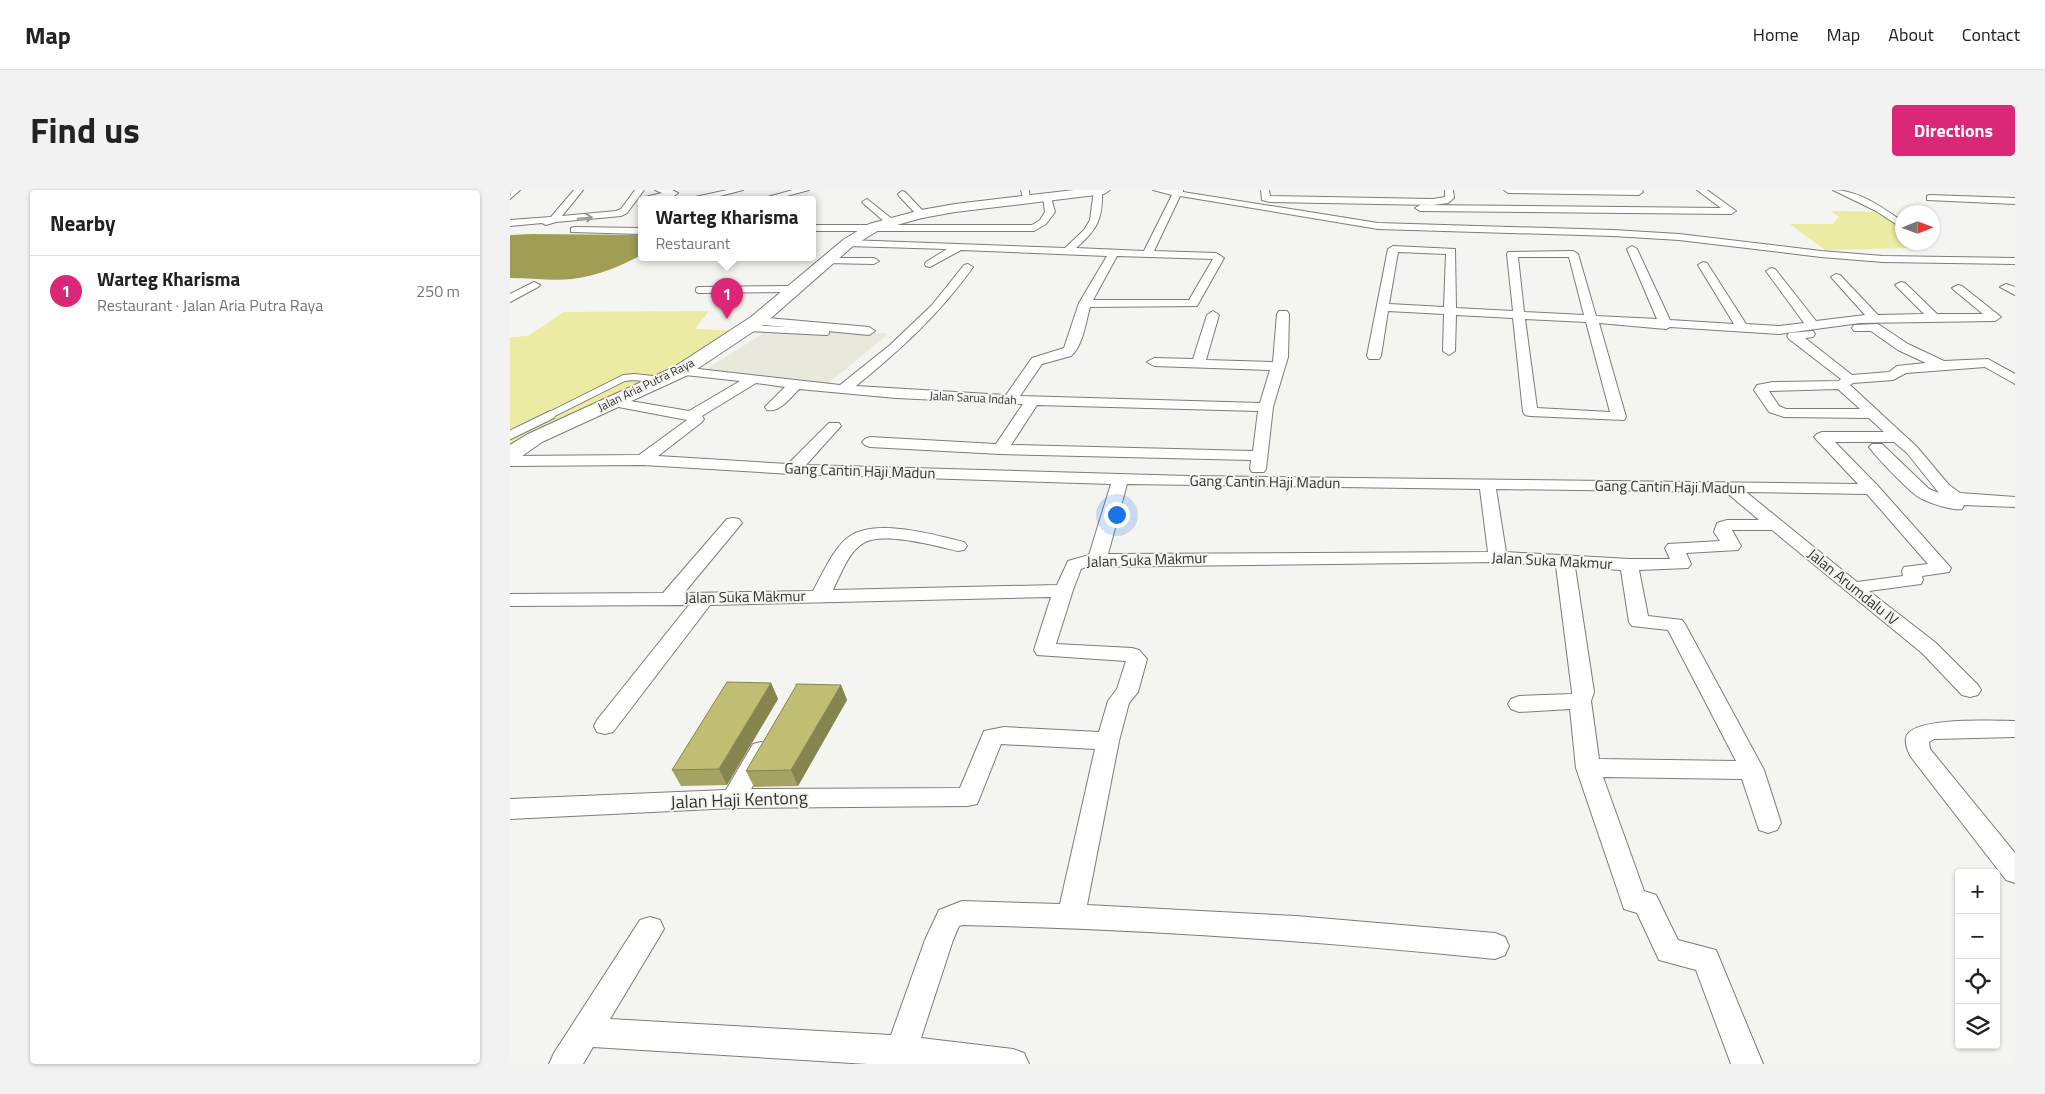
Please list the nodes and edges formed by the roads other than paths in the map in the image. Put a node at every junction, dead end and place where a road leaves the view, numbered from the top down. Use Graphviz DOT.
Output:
graph roads {
  1 [pos="516,190"];
  2 [pos="579,190"];
  3 [pos="640,190"];
  4 [pos="659,190"];
  5 [pos="739,190"];
  6 [pos="805,190"];
  7 [pos="1101,190"];
  8 [pos="1156,190"];
  9 [pos="1265,190"];
  10 [pos="1449,190"];
  11 [pos="1508,190"];
  12 [pos="1522,190"];
  13 [pos="1638,190"];
  14 [pos="1701,190"];
  15 [pos="1837,190"];
  16 [pos="2004,190"];
  17 [pos="1178,192"];
  18 [pos="902,194"];
  19 [pos="1026,195"];
  20 [pos="2015,195"];
  21 [pos="510,196"];
  22 [pos="661,196"];
  23 [pos="712,196"];
  24 [pos="779,196"];
  25 [pos="1048,197"];
  26 [pos="1930,198"];
  27 [pos="1525,200"];
  28 [pos="638,201"];
  29 [pos="2015,201"];
  30 [pos="867,202"];
  31 [pos="631,203"];
  32 [pos="1420,208"];
  33 [pos="634,214"];
  34 [pos="921,214"];
  35 [pos="553,220"];
  36 [pos="889,221"];
  37 [pos="1895,221"];
  38 [pos="510,223"];
  39 [pos="816,228"];
  40 [pos="872,228"];
  41 [pos="557,230"];
  42 [pos="604,230"];
  43 [pos="532,231"];
  44 [pos="638,231"];
  45 [pos="510,232"];
  46 [pos="1613,233"];
  47 [pos="1637,234"];
  48 [pos="848,243"];
  49 [pos="960,246"];
  50 [pos="1625,247"];
  51 [pos="1066,252"];
  52 [pos="1113,254"];
  53 [pos="1147,255"];
  54 [pos="828,260"];
  55 [pos="874,261"];
  56 [pos="2015,262"];
  57 [pos="930,264"];
  58 [pos="1703,264"];
  59 [pos="968,267"];
  60 [pos="1772,270"];
  61 [pos="1836,277"];
  62 [pos="534,285"];
  63 [pos="1901,285"];
  64 [pos="1958,288"];
  65 [pos="794,289"];
  66 [pos="700,290"];
  67 [pos="510,298"];
  68 [pos="1085,303"];
  69 [pos="1382,307"];
  70 [pos="1450,311"];
  71 [pos="1283,314"];
  72 [pos="1212,315"];
  73 [pos="1519,316"];
  74 [pos="1934,318"];
  75 [pos="1591,320"];
  76 [pos="1875,323"];
  77 [pos="752,325"];
  78 [pos="1666,325"];
  79 [pos="1813,326"];
  80 [pos="1743,330"];
  81 [pos="870,331"];
  82 [pos="826,332"];
  83 [pos="1449,351"];
  84 [pos="1374,356"];
  85 [pos="1154,362"];
  86 [pos="1198,364"];
  87 [pos="1942,365"];
  88 [pos="1276,366"];
  89 [pos="682,371"];
  90 [pos="756,378"];
  91 [pos="2014,378"];
  92 [pos="663,380"];
  93 [pos="1845,382"];
  94 [pos="796,384"];
  95 [pos="842,389"];
  96 [pos="1010,400"];
  97 [pos="1033,401"];
  98 [pos="613,402"];
  99 [pos="772,407"];
  100 [pos="1266,407"];
  101 [pos="1874,414"];
  102 [pos="691,416"];
  103 [pos="834,426"];
  104 [pos="510,435"];
  105 [pos="1898,437"];
  106 [pos="870,442"];
  107 [pos="1877,447"];
  108 [pos="1000,449"];
  109 [pos="510,454"];
  110 [pos="643,460"];
  111 [pos="510,461"];
  112 [pos="792,469"];
  113 [pos="1120,479"];
  114 [pos="1487,484"];
  115 [pos="1732,489"];
  116 [pos="1872,490"];
  117 [pos="2015,502"];
  118 [pos="2015,516"];
  119 [pos="733,523"];
  120 [pos="1776,525"];
  121 [pos="958,546"];
  122 [pos="1498,557"];
  123 [pos="1097,560"];
  124 [pos="1565,561"];
  125 [pos="1630,564"];
  126 [pos="1852,588"];
  127 [pos="1063,590"];
  128 [pos="820,596"];
  129 [pos="669,599"];
  130 [pos="704,599"];
  131 [pos="510,600"];
  132 [pos="1970,690"];
  133 [pos="1580,701"];
  134 [pos="1519,704"];
  135 [pos="605,726"];
  136 [pos="2015,729"];
  137 [pos="771,733"];
  138 [pos="1108,742"];
  139 [pos="1588,768"];
  140 [pos="1752,770"];
  141 [pos="733,799"];
  142 [pos="510,809"];
  143 [pos="1768,823"];
  144 [pos="2015,872"];
  145 [pos="1071,915"];
  146 [pos="650,929"];
  147 [pos="1495,946"];
  148 [pos="586,1032"];
  149 [pos="899,1058"];
  150 [pos="566,1064"];
  151 [pos="1013,1064"];
  152 [pos="1747,1064"];
  1 -- 21 [label="street"];
  2 -- 35 [label="street"];
  3 -- 31 [label="street"];
  4 -- 22 [label="street"];
  5 -- 23 [label="street"];
  6 -- 24 [label="street"];
  7 -- 25 [label="main road, Jalan Aria Putra Raya"];
  7 -- 51 [label="street"];
  8 -- 17 [label="street"];
  9 -- 10 [label="street"];
  11 -- 12 [label="street"];
  12 -- 13 [label="street"];
  12 -- 27 [label="street"];
  14 -- 32 [label="street"];
  15 -- 37 [label="street"];
  16 -- 20 [label="street"];
  17 -- 46 [label="street"];
  17 -- 53 [label="street"];
  18 -- 34 [label="street"];
  19 -- 25 [label="main road, Jalan Aria Putra Raya"];
  19 -- 34 [label="main road, Jalan Aria Putra Raya"];
  25 -- 40 [label="street"];
  26 -- 29 [label="street"];
  28 -- 31 [label="street"];
  30 -- 36 [label="street"];
  35 -- 31 [label="street, one-way"];
  33 -- 42 [label="street"];
  34 -- 36 [label="main road, Jalan Aria Putra Raya"];
  35 -- 38 [label="street"];
  35 -- 41 [label="street"];
  35 -- 43 [label="street"];
  36 -- 40 [label="main road, Jalan Aria Putra Raya"];
  39 -- 40 [label="street"];
  40 -- 48 [label="main road, Jalan Aria Putra Raya"];
  41 -- 42 [label="street"];
  41 -- 43 [label="street"];
  42 -- 44 [label="street"];
  43 -- 45 [label="street"];
  46 -- 47 [label="street"];
  46 -- 50 [label="street"];
  47 -- 50 [label="street"];
  47 -- 56 [label="street"];
  48 -- 49 [label="street"];
  48 -- 54 [label="main road, Jalan Aria Putra Raya"];
  49 -- 51 [label="street"];
  49 -- 57 [label="street"];
  50 -- 78 [label="street"];
  51 -- 52 [label="street"];
  52 -- 53 [label="street"];
  52 -- 68 [label="street"];
  53 -- 68 [label="street"];
  54 -- 55 [label="street"];
  54 -- 65 [label="main road, Jalan Aria Putra Raya"];
  58 -- 80 [label="street"];
  59 -- 95 [label="street"];
  60 -- 79 [label="street"];
  61 -- 76 [label="street"];
  62 -- 67 [label="street"];
  63 -- 74 [label="street"];
  64 -- 74 [label="street"];
  65 -- 66 [label="lane"];
  65 -- 77 [label="main road, Jalan Aria Putra Raya"];
  68 -- 96 [label="street"];
  69 -- 70 [label="street"];
  69 -- 70 [label="street"];
  69 -- 84 [label="street"];
  70 -- 73 [label="street"];
  70 -- 83 [label="street"];
  71 -- 88 [label="street"];
  72 -- 86 [label="street"];
  73 -- 75 [label="street"];
  73 -- 75 [label="street"];
  73 -- 75 [label="street"];
  74 -- 76 [label="street"];
  75 -- 78 [label="street"];
  76 -- 79 [label="street"];
  76 -- 87 [label="street"];
  76 -- 93 [label="street"];
  77 -- 81 [label="street"];
  77 -- 82 [label="lane"];
  77 -- 89 [label="main road, Jalan Aria Putra Raya"];
  78 -- 80 [label="street"];
  79 -- 80 [label="street"];
  85 -- 86 [label="street"];
  86 -- 88 [label="street"];
  87 -- 91 [label="street"];
  87 -- 93 [label="street"];
  88 -- 100 [label="street"];
  89 -- 90 [label="street, Jalan Sarua Indah"];
  89 -- 92 [label="main road, Jalan Aria Putra Raya"];
  90 -- 94 [label="street, Jalan Sarua Indah"];
  90 -- 102 [label="street"];
  92 -- 98 [label="main road, Jalan Aria Putra Raya"];
  92 -- 104 [label="lane"];
  93 -- 101 [label="street"];
  93 -- 101 [label="street"];
  94 -- 95 [label="street, Jalan Sarua Indah"];
  94 -- 99 [label="street"];
  95 -- 96 [label="street, Jalan Sarua Indah"];
  96 -- 97 [label="street, Jalan Sarua Indah"];
  97 -- 100 [label="street, Jalan Sarua Indah"];
  97 -- 108 [label="street"];
  98 -- 102 [label="street"];
  98 -- 109 [label="main road, Jalan Aria Putra Raya"];
  100 -- 108 [label="street"];
  101 -- 105 [label="street"];
  102 -- 110 [label="street"];
  103 -- 112 [label="street"];
  105 -- 116 [label="street"];
  105 -- 117 [label="street"];
  106 -- 108 [label="street"];
  107 -- 118 [label="street"];
  110 -- 111 [label="street, Gang Cantin Haji Madun"];
  110 -- 112 [label="street, Gang Cantin Haji Madun"];
  112 -- 113 [label="street, Gang Cantin Haji Madun"];
  113 -- 114 [label="street, Gang Cantin Haji Madun"];
  113 -- 123 [label="street"];
  114 -- 115 [label="street, Gang Cantin Haji Madun"];
  114 -- 122 [label="street"];
  115 -- 116 [label="street, Gang Cantin Haji Madun"];
  115 -- 120 [label="street, Jalan Arumdalu IV"];
  116 -- 126 [label="street"];
  119 -- 129 [label="street"];
  120 -- 125 [label="street, Jalan Suka Makmur"];
  120 -- 126 [label="street, Jalan Arumdalu IV"];
  121 -- 128 [label="street"];
  122 -- 123 [label="street, Jalan Suka Makmur"];
  122 -- 124 [label="street, Jalan Suka Makmur"];
  123 -- 127 [label="street, Jalan Suka Makmur"];
  124 -- 125 [label="street, Jalan Suka Makmur"];
  124 -- 133 [label="street"];
  125 -- 140 [label="street"];
  126 -- 132 [label="street, Jalan Arumdalu IV"];
  127 -- 128 [label="street, Jalan Suka Makmur"];
  127 -- 138 [label="street"];
  128 -- 130 [label="street, Jalan Suka Makmur"];
  129 -- 130 [label="street, Jalan Suka Makmur"];
  129 -- 131 [label="street, Jalan Suka Makmur"];
  130 -- 135 [label="street"];
  133 -- 134 [label="street"];
  133 -- 139 [label="street"];
  136 -- 144 [label="street"];
  137 -- 141 [label="street"];
  138 -- 141 [label="street, Jalan Haji Kentong"];
  138 -- 145 [label="street"];
  139 -- 140 [label="street"];
  139 -- 152 [label="street"];
  140 -- 143 [label="street"];
  141 -- 142 [label="street, Jalan Haji Kentong"];
  145 -- 147 [label="street"];
  145 -- 149 [label="street"];
  146 -- 148 [label="street"];
  148 -- 149 [label="street"];
  148 -- 150 [label="street"];
  149 -- 151 [label="street"];
}
